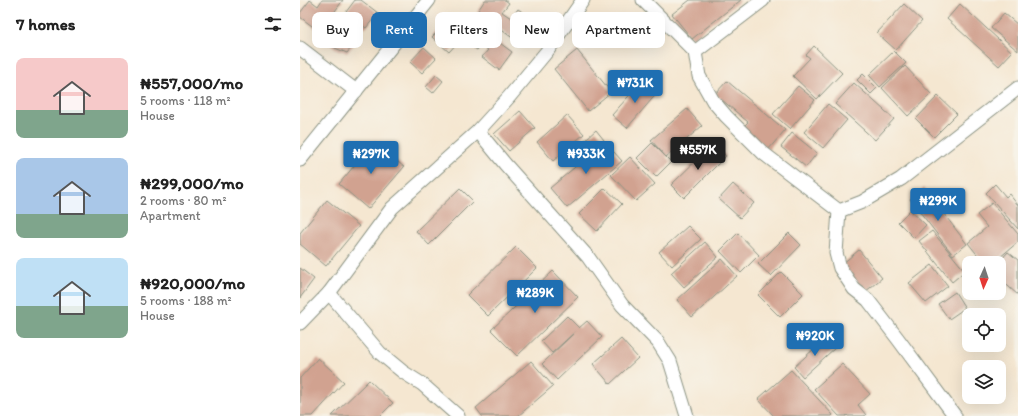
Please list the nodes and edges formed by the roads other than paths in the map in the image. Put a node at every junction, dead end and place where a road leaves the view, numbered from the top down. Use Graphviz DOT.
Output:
graph roads {
  1 [pos="429,0"];
  2 [pos="583,0"];
  3 [pos="643,0"];
  4 [pos="763,0"];
  5 [pos="300,48"];
  6 [pos="695,52"];
  7 [pos="1018,88"];
  8 [pos="356,91"];
  9 [pos="478,131"];
  10 [pos="300,160"];
  11 [pos="839,211"];
  12 [pos="329,292"];
  13 [pos="300,323"];
  14 [pos="458,416"];
  15 [pos="687,416"];
  16 [pos="955,416"];
  1 -- 8 [label="street"];
  2 -- 9 [label="street"];
  3 -- 6 [label="street"];
  4 -- 6 [label="street"];
  5 -- 8 [label="street"];
  6 -- 11 [label="street"];
  7 -- 11 [label="street"];
  8 -- 10 [label="street"];
  9 -- 12 [label="street"];
  9 -- 15 [label="street"];
  11 -- 16 [label="street"];
  12 -- 13 [label="street"];
  12 -- 14 [label="street"];
}
